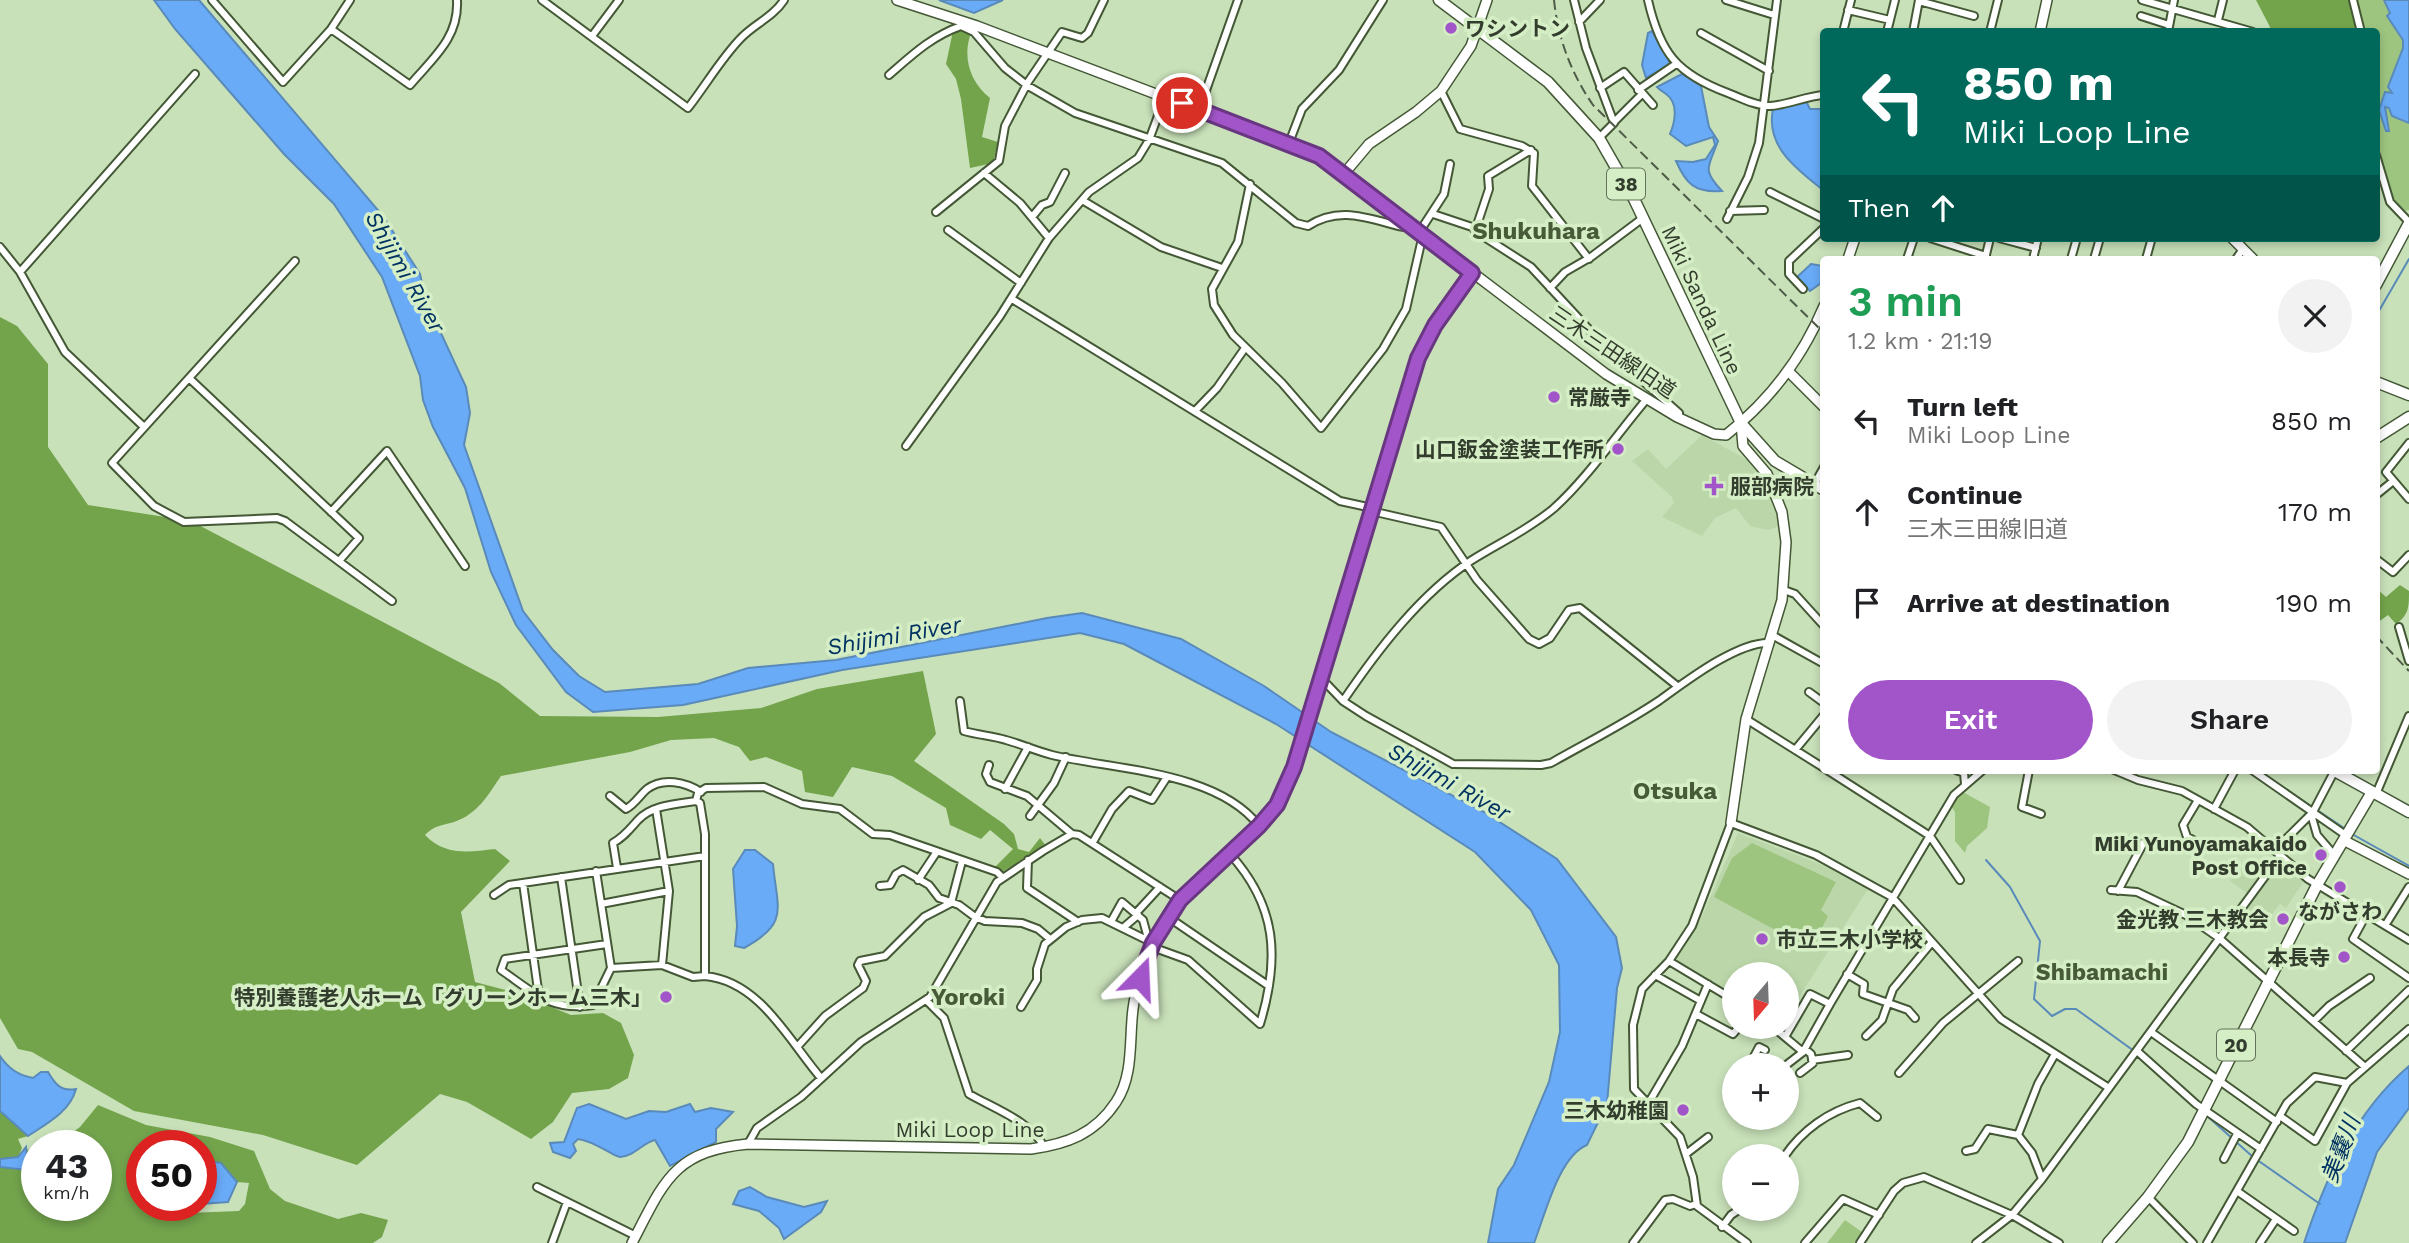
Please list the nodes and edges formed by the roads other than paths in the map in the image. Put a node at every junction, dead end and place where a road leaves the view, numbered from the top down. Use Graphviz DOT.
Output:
graph roads {
  1 [pos="212,0"];
  2 [pos="350,0"];
  3 [pos="457,0"];
  4 [pos="541,0"];
  5 [pos="619,0"];
  6 [pos="784,0"];
  7 [pos="897,0"];
  8 [pos="1104,0"];
  9 [pos="1238,0"];
  10 [pos="1438,0"];
  11 [pos="1487,0"];
  12 [pos="1574,0"];
  13 [pos="1600,0"];
  14 [pos="1648,0"];
  15 [pos="1726,0"];
  16 [pos="1777,0"];
  17 [pos="1851,0"];
  18 [pos="1895,0"];
  19 [pos="1998,0"];
  20 [pos="2047,0"];
  21 [pos="2142,0"];
  22 [pos="2174,0"];
  23 [pos="2223,0"];
  24 [pos="2353,0"];
  25 [pos="1381,1"];
  26 [pos="1919,1"];
  27 [pos="2173,8"];
  28 [pos="1848,10"];
  29 [pos="1774,15"];
  30 [pos="1974,16"];
  31 [pos="2141,16"];
  32 [pos="1890,20"];
  33 [pos="2218,20"];
  34 [pos="1579,22"];
  35 [pos="1477,28"];
  36 [pos="1844,28"];
  37 [pos="1888,28"];
  38 [pos="1914,28"];
  39 [pos="1991,28"];
  40 [pos="2041,28"];
  41 [pos="2167,28"];
  42 [pos="2169,28"];
  43 [pos="2241,28"];
  44 [pos="2360,28"];
  45 [pos="331,29"];
  46 [pos="975,29"];
  47 [pos="1702,33"];
  48 [pos="592,36"];
  49 [pos="1048,52"];
  50 [pos="1676,64"];
  51 [pos="1769,71"];
  52 [pos="195,74"];
  53 [pos="889,75"];
  54 [pos="1028,86"];
  55 [pos="1600,88"];
  56 [pos="1441,91"];
  57 [pos="1640,92"];
  58 [pos="1820,96"];
  59 [pos="1165,97"];
  60 [pos="1653,105"];
  61 [pos="1764,105"];
  62 [pos="1199,110"];
  63 [pos="1614,121"];
  64 [pos="1599,138"];
  65 [pos="1149,140"];
  66 [pos="1289,143"];
  67 [pos="1531,150"];
  68 [pos="1450,164"];
  69 [pos="2380,168"];
  70 [pos="984,173"];
  71 [pos="1065,173"];
  72 [pos="1343,175"];
  73 [pos="1250,184"];
  74 [pos="1770,192"];
  75 [pos="1082,200"];
  76 [pos="1764,210"];
  77 [pos="1730,211"];
  78 [pos="936,212"];
  79 [pos="1433,214"];
  80 [pos="1032,217"];
  81 [pos="1820,217"];
  82 [pos="1643,218"];
  83 [pos="1727,219"];
  84 [pos="1406,223"];
  85 [pos="2409,223"];
  86 [pos="1475,228"];
  87 [pos="948,230"];
  88 [pos="1820,232"];
  89 [pos="1422,234"];
  90 [pos="1049,238"];
  91 [pos="1942,242"];
  92 [pos="2014,242"];
  93 [pos="2037,242"];
  94 [pos="2236,242"];
  95 [pos="0,247"];
  96 [pos="2036,248"];
  97 [pos="2243,248"];
  98 [pos="1982,256"];
  99 [pos="2034,256"];
  100 [pos="2238,256"];
  101 [pos="2250,256"];
  102 [pos="1589,259"];
  103 [pos="295,261"];
  104 [pos="1222,268"];
  105 [pos="20,272"];
  106 [pos="1472,273"];
  107 [pos="2380,277"];
  108 [pos="1021,283"];
  109 [pos="1550,288"];
  110 [pos="1802,289"];
  111 [pos="1012,299"];
  112 [pos="1820,325"];
  113 [pos="1245,348"];
  114 [pos="1788,371"];
  115 [pos="189,378"];
  116 [pos="2380,384"];
  117 [pos="2409,395"];
  118 [pos="1646,400"];
  119 [pos="1820,403"];
  120 [pos="1195,411"];
  121 [pos="1677,417"];
  122 [pos="2409,417"];
  123 [pos="1741,423"];
  124 [pos="144,427"];
  125 [pos="2380,435"];
  126 [pos="2409,443"];
  127 [pos="906,446"];
  128 [pos="2392,481"];
  129 [pos="1819,488"];
  130 [pos="2380,492"];
  131 [pos="2409,499"];
  132 [pos="1372,509"];
  133 [pos="331,512"];
  134 [pos="2409,555"];
  135 [pos="340,561"];
  136 [pos="2380,562"];
  137 [pos="1468,564"];
  138 [pos="466,566"];
  139 [pos="1784,590"];
  140 [pos="392,601"];
  141 [pos="1820,622"];
  142 [pos="2399,626"];
  143 [pos="1771,639"];
  144 [pos="2409,661"];
  145 [pos="1820,662"];
  146 [pos="1321,678"];
  147 [pos="1676,685"];
  148 [pos="1808,692"];
  149 [pos="1820,700"];
  150 [pos="960,701"];
  151 [pos="1343,701"];
  152 [pos="2409,716"];
  153 [pos="1746,719"];
  154 [pos="1820,720"];
  155 [pos="1028,747"];
  156 [pos="1795,750"];
  157 [pos="1066,757"];
  158 [pos="1820,760"];
  159 [pos="1816,764"];
  160 [pos="989,765"];
  161 [pos="1820,766"];
  162 [pos="1833,774"];
  163 [pos="1964,774"];
  164 [pos="1980,774"];
  165 [pos="2028,774"];
  166 [pos="2132,774"];
  167 [pos="2233,774"];
  168 [pos="2258,774"];
  169 [pos="2332,774"];
  170 [pos="2341,774"];
  171 [pos="1167,777"];
  172 [pos="1965,784"];
  173 [pos="1005,789"];
  174 [pos="701,792"];
  175 [pos="2374,793"];
  176 [pos="610,796"];
  177 [pos="2198,800"];
  178 [pos="696,801"];
  179 [pos="1040,805"];
  180 [pos="2214,808"];
  181 [pos="656,809"];
  182 [pos="2314,810"];
  183 [pos="2409,812"];
  184 [pos="2041,814"];
  185 [pos="1030,816"];
  186 [pos="1731,822"];
  187 [pos="1259,826"];
  188 [pos="1072,834"];
  189 [pos="2348,835"];
  190 [pos="1930,836"];
  191 [pos="2193,840"];
  192 [pos="1093,842"];
  193 [pos="2144,842"];
  194 [pos="936,853"];
  195 [pos="2277,853"];
  196 [pos="1230,854"];
  197 [pos="705,856"];
  198 [pos="2336,856"];
  199 [pos="1028,860"];
  200 [pos="664,861"];
  201 [pos="962,862"];
  202 [pos="617,868"];
  203 [pos="596,871"];
  204 [pos="2409,874"];
  205 [pos="561,877"];
  206 [pos="1002,877"];
  207 [pos="918,880"];
  208 [pos="1961,880"];
  209 [pos="523,883"];
  210 [pos="2317,885"];
  211 [pos="880,886"];
  212 [pos="1160,887"];
  213 [pos="2409,887"];
  214 [pos="669,891"];
  215 [pos="494,895"];
  216 [pos="1892,897"];
  217 [pos="1180,900"];
  218 [pos="951,903"];
  219 [pos="601,904"];
  220 [pos="2367,913"];
  221 [pos="1137,914"];
  222 [pos="975,917"];
  223 [pos="1168,917"];
  224 [pos="1112,920"];
  225 [pos="1078,922"];
  226 [pos="2386,924"];
  227 [pos="1124,927"];
  228 [pos="2219,938"];
  229 [pos="1049,939"];
  230 [pos="2409,940"];
  231 [pos="1932,942"];
  232 [pos="607,944"];
  233 [pos="1151,944"];
  234 [pos="572,949"];
  235 [pos="535,954"];
  236 [pos="1669,961"];
  237 [pos="2018,961"];
  238 [pos="662,965"];
  239 [pos="611,968"];
  240 [pos="1847,974"];
  241 [pos="1655,975"];
  242 [pos="705,976"];
  243 [pos="2370,978"];
  244 [pos="2409,978"];
  245 [pos="2269,982"];
  246 [pos="1708,984"];
  247 [pos="1269,986"];
  248 [pos="2409,989"];
  249 [pos="1977,992"];
  250 [pos="1722,993"];
  251 [pos="539,997"];
  252 [pos="926,1000"];
  253 [pos="1701,1001"];
  254 [pos="1830,1004"];
  255 [pos="1888,1005"];
  256 [pos="580,1007"];
  257 [pos="1021,1007"];
  258 [pos="1799,1013"];
  259 [pos="1696,1014"];
  260 [pos="1915,1018"];
  261 [pos="2314,1021"];
  262 [pos="1722,1028"];
  263 [pos="2409,1029"];
  264 [pos="2151,1032"];
  265 [pos="1866,1036"];
  266 [pos="1789,1040"];
  267 [pos="799,1046"];
  268 [pos="1765,1049"];
  269 [pos="1804,1051"];
  270 [pos="2347,1051"];
  271 [pos="2135,1052"];
  272 [pos="1756,1053"];
  273 [pos="2055,1054"];
  274 [pos="1799,1055"];
  275 [pos="1848,1055"];
  276 [pos="1812,1060"];
  277 [pos="2365,1068"];
  278 [pos="1800,1073"];
  279 [pos="1899,1073"];
  280 [pos="821,1078"];
  281 [pos="2218,1081"];
  282 [pos="2347,1083"];
  283 [pos="2109,1087"];
  284 [pos="1648,1104"];
  285 [pos="2204,1110"];
  286 [pos="1877,1117"];
  287 [pos="2278,1119"];
  288 [pos="2018,1135"];
  289 [pos="2237,1135"];
  290 [pos="1708,1136"];
  291 [pos="748,1144"];
  292 [pos="1794,1144"];
  293 [pos="1044,1147"];
  294 [pos="2261,1149"];
  295 [pos="1966,1151"];
  296 [pos="1686,1154"];
  297 [pos="2224,1159"];
  298 [pos="2042,1178"];
  299 [pos="537,1186"];
  300 [pos="2237,1191"];
  301 [pos="2148,1196"];
  302 [pos="568,1202"];
  303 [pos="1696,1204"];
  304 [pos="1879,1214"];
  305 [pos="2012,1215"];
  306 [pos="2276,1219"];
  307 [pos="1726,1221"];
  308 [pos="1722,1227"];
  309 [pos="2294,1231"];
  310 [pos="634,1239"];
  311 [pos="552,1243"];
  312 [pos="1633,1243"];
  313 [pos="1747,1243"];
  314 [pos="1805,1243"];
  315 [pos="1860,1243"];
  316 [pos="1976,1243"];
  317 [pos="2059,1243"];
  318 [pos="2108,1243"];
  319 [pos="2193,1243"];
  320 [pos="2207,1243"];
  321 [pos="2260,1243"];
  1 -- 45 [label="street"];
  2 -- 45 [label="street"];
  3 -- 45 [label="street"];
  4 -- 48 [label="street"];
  5 -- 48 [label="street"];
  6 -- 48 [label="street"];
  7 -- 46 [label="main road"];
  8 -- 49 [label="street"];
  9 -- 62 [label="street"];
  10 -- 35 [label="main road, Miki Sanda Line / 38"];
  11 -- 35 [label="main road"];
  12 -- 34 [label="street"];
  13 -- 34 [label="street"];
  14 -- 50 [label="street"];
  15 -- 29 [label="street"];
  16 -- 29 [label="street"];
  17 -- 28 [label="street"];
  18 -- 32 [label="street"];
  19 -- 39 [label="street"];
  20 -- 40 [label="main road"];
  21 -- 27 [label="street"];
  22 -- 27 [label="street"];
  23 -- 33 [label="street"];
  24 -- 44 [label="street"];
  25 -- 66 [label="street"];
  26 -- 30 [label="street"];
  26 -- 38 [label="street"];
  27 -- 33 [label="street"];
  27 -- 42 [label="street"];
  28 -- 32 [label="street"];
  28 -- 36 [label="street"];
  29 -- 51 [label="street"];
  31 -- 41 [label="street"];
  32 -- 37 [label="street"];
  33 -- 43 [label="street"];
  34 -- 55 [label="street"];
  35 -- 56 [label="main road"];
  35 -- 64 [label="main road, Miki Sanda Line / 38"];
  46 -- 49 [label="main road"];
  46 -- 53 [label="street"];
  46 -- 54 [label="street"];
  47 -- 51 [label="street"];
  49 -- 54 [label="street"];
  49 -- 59 [label="main road"];
  50 -- 57 [label="street"];
  50 -- 61 [label="street"];
  51 -- 61 [label="street"];
  52 -- 105 [label="street"];
  54 -- 65 [label="street"];
  54 -- 70 [label="street"];
  55 -- 57 [label="street"];
  55 -- 63 [label="street"];
  56 -- 67 [label="street"];
  56 -- 72 [label="main road"];
  57 -- 60 [label="street"];
  57 -- 63 [label="street"];
  58 -- 61 [label="street"];
  59 -- 62 [label="main road"];
  59 -- 65 [label="street"];
  61 -- 77 [label="street"];
  62 -- 66 [label="main road"];
  63 -- 64 [label="street"];
  64 -- 82 [label="main road, Miki Sanda Line / 38"];
  65 -- 73 [label="street"];
  65 -- 75 [label="street"];
  66 -- 72 [label="main road"];
  67 -- 86 [label="street"];
  67 -- 102 [label="street"];
  68 -- 79 [label="street"];
  69 -- 85 [label="street"];
  70 -- 78 [label="street"];
  70 -- 80 [label="street"];
  71 -- 80 [label="street"];
  72 -- 84 [label="main road"];
  73 -- 84 [label="street"];
  73 -- 104 [label="street"];
  74 -- 81 [label="street"];
  75 -- 90 [label="street"];
  75 -- 104 [label="street"];
  76 -- 77 [label="street"];
  77 -- 83 [label="street"];
  79 -- 86 [label="street"];
  79 -- 89 [label="street"];
  80 -- 90 [label="street"];
  82 -- 102 [label="street"];
  82 -- 123 [label="main road, Miki Sanda Line / 38"];
  84 -- 89 [label="main road"];
  85 -- 107 [label="main road"];
  86 -- 109 [label="street"];
  87 -- 108 [label="street"];
  88 -- 110 [label="street"];
  89 -- 106 [label="main road"];
  89 -- 113 [label="street"];
  90 -- 108 [label="street"];
  91 -- 98 [label="street"];
  92 -- 96 [label="street"];
  93 -- 96 [label="street"];
  94 -- 97 [label="main road"];
  95 -- 105 [label="street"];
  96 -- 99 [label="street"];
  97 -- 100 [label="street"];
  97 -- 101 [label="main road"];
  102 -- 109 [label="street"];
  103 -- 115 [label="street"];
  104 -- 113 [label="street"];
  105 -- 124 [label="street"];
  106 -- 118 [label="main road, 三木三田線旧道"];
  106 -- 132 [label="main road, Miki Loop Line"];
  108 -- 111 [label="street"];
  109 -- 121 [label="street"];
  111 -- 120 [label="street"];
  111 -- 127 [label="street"];
  112 -- 114 [label="main road"];
  113 -- 120 [label="street"];
  114 -- 119 [label="main road"];
  114 -- 123 [label="main road"];
  115 -- 124 [label="street"];
  115 -- 133 [label="street"];
  116 -- 117 [label="main road"];
  118 -- 121 [label="main road, 三木三田線旧道"];
  118 -- 137 [label="street"];
  120 -- 132 [label="street"];
  121 -- 123 [label="main road, 三木三田線旧道"];
  122 -- 125 [label="main road"];
  123 -- 129 [label="main road, Miki Sanda Line / 38"];
  123 -- 139 [label="main road"];
  124 -- 135 [label="street"];
  126 -- 128 [label="street"];
  128 -- 130 [label="street"];
  128 -- 131 [label="street"];
  132 -- 137 [label="street"];
  132 -- 146 [label="main road, Miki Loop Line"];
  133 -- 135 [label="street"];
  133 -- 138 [label="street"];
  134 -- 136 [label="street"];
  135 -- 140 [label="street"];
  137 -- 147 [label="street"];
  137 -- 151 [label="street"];
  139 -- 141 [label="street"];
  139 -- 143 [label="main road"];
  142 -- 144 [label="street"];
  143 -- 145 [label="street"];
  143 -- 147 [label="street"];
  143 -- 153 [label="main road"];
  146 -- 151 [label="street"];
  146 -- 187 [label="main road, Miki Loop Line"];
  147 -- 151 [label="street"];
  148 -- 149 [label="street"];
  150 -- 155 [label="street"];
  152 -- 175 [label="street"];
  153 -- 156 [label="street"];
  153 -- 186 [label="main road"];
  154 -- 156 [label="street"];
  155 -- 157 [label="street"];
  155 -- 173 [label="street"];
  156 -- 159 [label="street"];
  157 -- 171 [label="street"];
  157 -- 179 [label="street"];
  158 -- 159 [label="street"];
  159 -- 161 [label="street"];
  160 -- 173 [label="street"];
  162 -- 190 [label="street"];
  163 -- 172 [label="street"];
  164 -- 172 [label="street"];
  165 -- 184 [label="street"];
  166 -- 177 [label="street"];
  167 -- 180 [label="street"];
  168 -- 182 [label="street"];
  169 -- 182 [label="street"];
  170 -- 175 [label="main road"];
  171 -- 187 [label="street"];
  171 -- 192 [label="street"];
  172 -- 190 [label="street"];
  173 -- 179 [label="street"];
  174 -- 176 [label="street"];
  174 -- 178 [label="street"];
  174 -- 194 [label="street"];
  175 -- 183 [label="main road"];
  175 -- 189 [label="main road, 20"];
  177 -- 180 [label="street"];
  177 -- 191 [label="street"];
  178 -- 181 [label="street"];
  178 -- 197 [label="street"];
  179 -- 185 [label="street"];
  179 -- 188 [label="street"];
  180 -- 195 [label="street"];
  181 -- 200 [label="street"];
  181 -- 202 [label="street"];
  182 -- 189 [label="street"];
  182 -- 195 [label="street"];
  182 -- 198 [label="street"];
  186 -- 216 [label="street"];
  186 -- 236 [label="street"];
  187 -- 196 [label="main road, Miki Loop Line"];
  188 -- 192 [label="street"];
  188 -- 199 [label="street"];
  189 -- 198 [label="main road, 20"];
  189 -- 204 [label="main road"];
  190 -- 208 [label="street"];
  190 -- 216 [label="street"];
  192 -- 212 [label="street"];
  193 -- 228 [label="street"];
  194 -- 201 [label="street"];
  194 -- 207 [label="street"];
  195 -- 210 [label="street"];
  195 -- 228 [label="street"];
  196 -- 217 [label="main road, Miki Loop Line"];
  196 -- 247 [label="street"];
  197 -- 200 [label="street"];
  197 -- 242 [label="street"];
  198 -- 210 [label="main road, 20"];
  199 -- 206 [label="street"];
  199 -- 225 [label="street"];
  200 -- 202 [label="street"];
  200 -- 214 [label="street"];
  201 -- 206 [label="street"];
  201 -- 218 [label="street"];
  202 -- 203 [label="street"];
  203 -- 205 [label="street"];
  203 -- 219 [label="street"];
  205 -- 209 [label="street"];
  205 -- 234 [label="street"];
  206 -- 222 [label="street"];
  207 -- 211 [label="street"];
  207 -- 218 [label="street"];
  209 -- 215 [label="street"];
  209 -- 235 [label="street"];
  210 -- 220 [label="street"];
  210 -- 245 [label="main road, 20"];
  212 -- 217 [label="street"];
  212 -- 221 [label="street"];
  213 -- 226 [label="street"];
  214 -- 219 [label="street"];
  214 -- 238 [label="street"];
  216 -- 231 [label="street"];
  216 -- 240 [label="street"];
  217 -- 223 [label="main road, Miki Loop Line"];
  218 -- 222 [label="street"];
  218 -- 267 [label="street"];
  219 -- 232 [label="street"];
  220 -- 226 [label="street"];
  220 -- 244 [label="street"];
  221 -- 224 [label="street"];
  221 -- 227 [label="street"];
  221 -- 233 [label="street"];
  222 -- 229 [label="street"];
  222 -- 252 [label="street"];
  223 -- 233 [label="main road, Miki Loop Line"];
  223 -- 247 [label="street"];
  224 -- 225 [label="street"];
  224 -- 227 [label="street"];
  225 -- 229 [label="street"];
  226 -- 230 [label="street"];
  227 -- 233 [label="street"];
  228 -- 245 [label="street"];
  228 -- 264 [label="street"];
  229 -- 257 [label="street"];
  231 -- 249 [label="street"];
  231 -- 255 [label="street"];
  232 -- 234 [label="street"];
  232 -- 239 [label="street"];
  233 -- 247 [label="street"];
  233 -- 293 [label="main road, Miki Loop Line"];
  234 -- 235 [label="street"];
  234 -- 256 [label="street"];
  235 -- 251 [label="street"];
  235 -- 251 [label="street"];
  236 -- 241 [label="street"];
  236 -- 246 [label="street"];
  237 -- 249 [label="street"];
  238 -- 239 [label="street"];
  238 -- 242 [label="street"];
  239 -- 256 [label="street"];
  240 -- 254 [label="street"];
  240 -- 255 [label="street"];
  241 -- 253 [label="street"];
  241 -- 284 [label="street"];
  242 -- 267 [label="street"];
  243 -- 261 [label="street"];
  245 -- 261 [label="street"];
  245 -- 281 [label="main road, 20"];
  246 -- 250 [label="street"];
  246 -- 253 [label="street"];
  248 -- 270 [label="street"];
  249 -- 273 [label="street"];
  249 -- 279 [label="street"];
  251 -- 256 [label="street"];
  252 -- 280 [label="street"];
  252 -- 293 [label="street"];
  253 -- 259 [label="street"];
  254 -- 258 [label="street"];
  254 -- 269 [label="street"];
  255 -- 260 [label="street"];
  255 -- 265 [label="street"];
  259 -- 262 [label="street"];
  259 -- 284 [label="street"];
  261 -- 270 [label="street"];
  263 -- 277 [label="street"];
  264 -- 271 [label="street"];
  264 -- 281 [label="street"];
  266 -- 269 [label="street"];
  267 -- 280 [label="street"];
  268 -- 272 [label="street"];
  269 -- 274 [label="street"];
  269 -- 276 [label="street"];
  270 -- 277 [label="street"];
  271 -- 283 [label="street"];
  271 -- 285 [label="street"];
  273 -- 283 [label="street"];
  273 -- 288 [label="street"];
  275 -- 276 [label="street"];
  276 -- 278 [label="street"];
  277 -- 282 [label="street"];
  280 -- 291 [label="street"];
  281 -- 285 [label="main road, 20"];
  281 -- 287 [label="street"];
  282 -- 287 [label="street"];
  282 -- 287 [label="street"];
  283 -- 298 [label="street"];
  284 -- 296 [label="street"];
  285 -- 289 [label="street"];
  285 -- 301 [label="main road, 20"];
  286 -- 292 [label="street"];
  287 -- 294 [label="street"];
  288 -- 295 [label="street"];
  288 -- 298 [label="street"];
  289 -- 294 [label="street"];
  289 -- 297 [label="street"];
  290 -- 296 [label="street"];
  291 -- 293 [label="main road, Miki Loop Line"];
  291 -- 310 [label="main road, Miki Loop Line"];
  294 -- 300 [label="street"];
  296 -- 303 [label="street"];
  298 -- 305 [label="street"];
  299 -- 302 [label="street"];
  300 -- 306 [label="street"];
  300 -- 320 [label="street"];
  301 -- 318 [label="main road, 20"];
  301 -- 319 [label="street"];
  302 -- 310 [label="street"];
  302 -- 311 [label="street"];
  303 -- 308 [label="street"];
  303 -- 312 [label="street"];
  304 -- 305 [label="street"];
  304 -- 314 [label="street"];
  304 -- 315 [label="street"];
  305 -- 316 [label="street"];
  305 -- 317 [label="street"];
  306 -- 309 [label="street"];
  306 -- 321 [label="street"];
  307 -- 308 [label="street"];
  308 -- 313 [label="street"];
}
